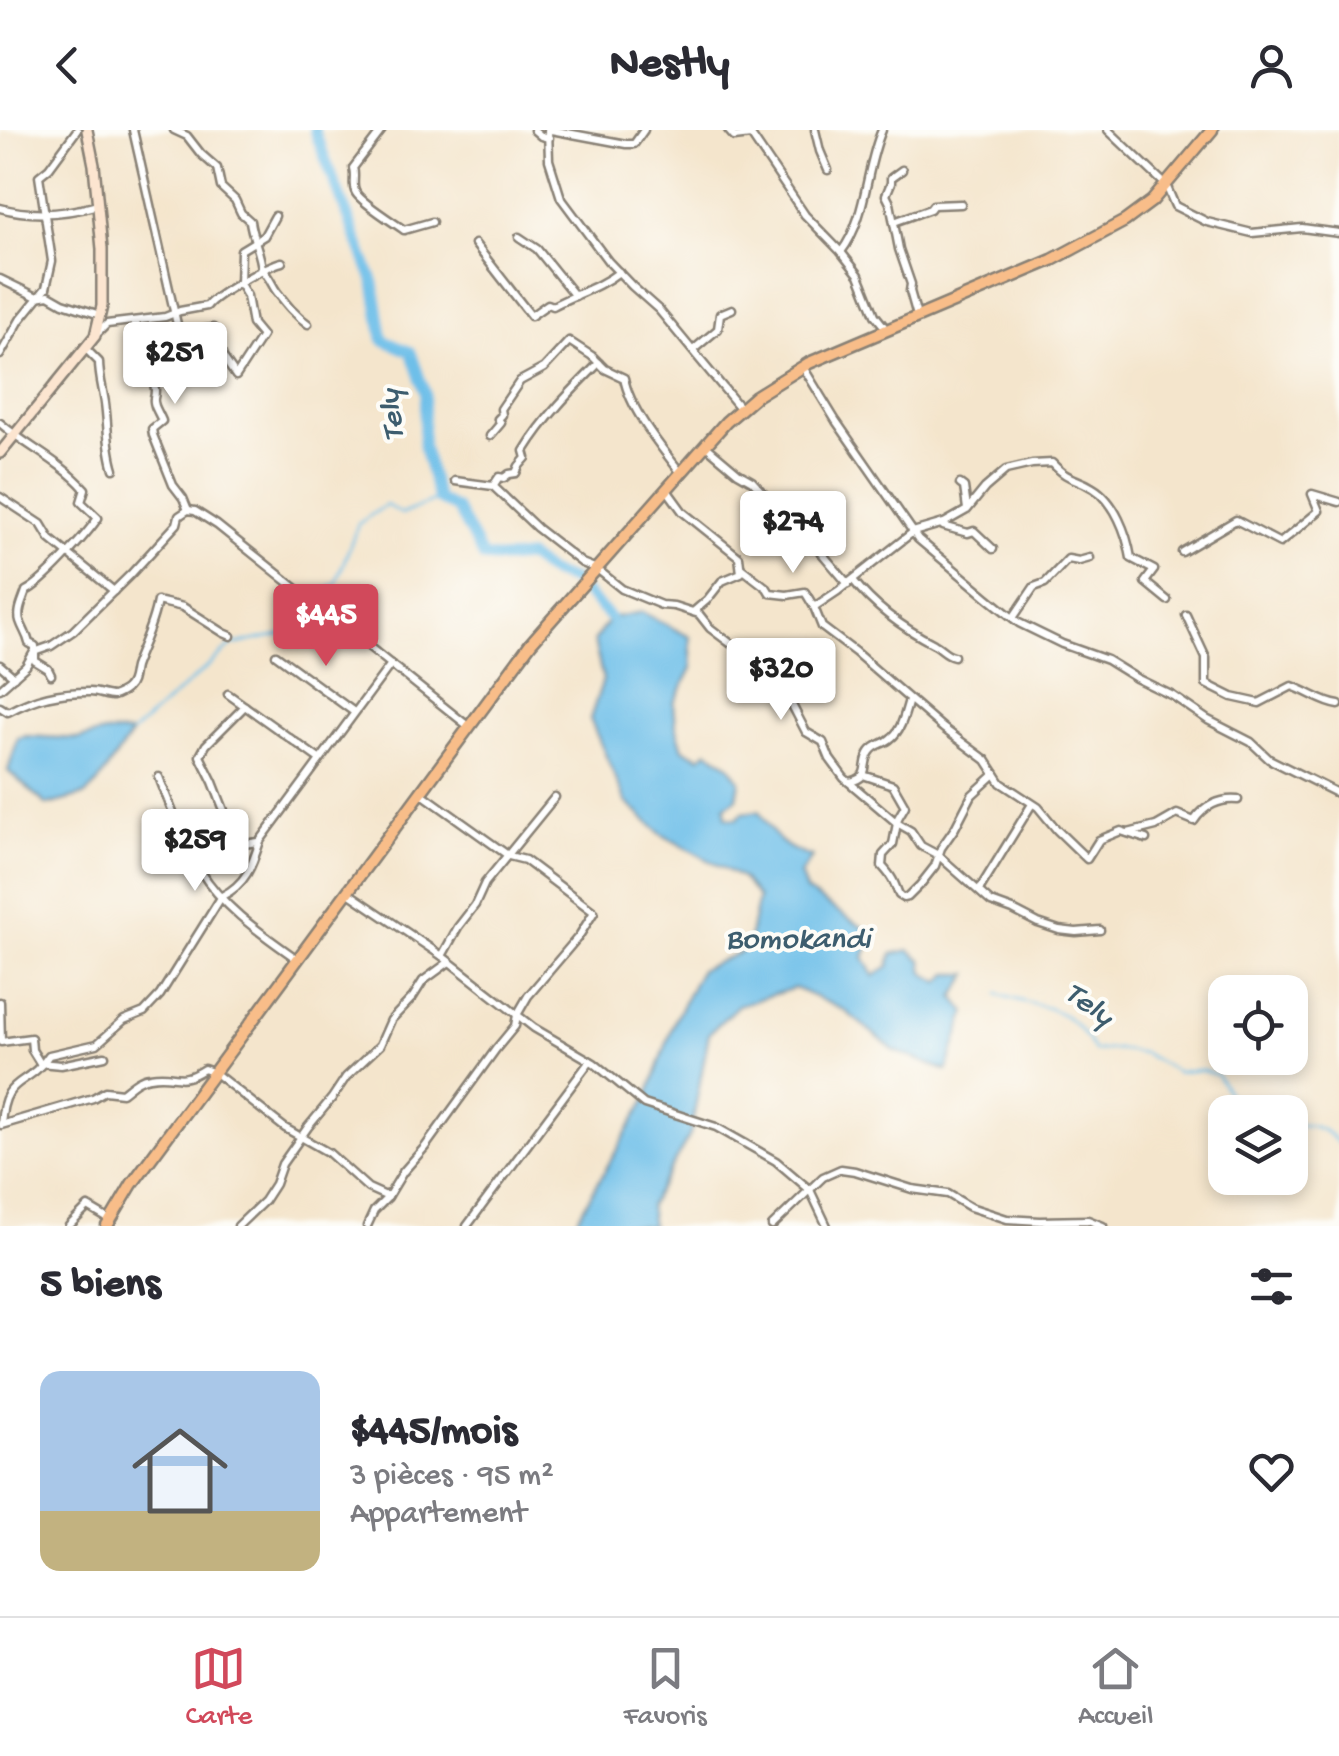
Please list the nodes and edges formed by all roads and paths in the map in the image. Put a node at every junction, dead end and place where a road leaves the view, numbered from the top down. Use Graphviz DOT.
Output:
graph roads {
  1 [pos="77,130"];
  2 [pos="86,130"];
  3 [pos="134,130"];
  4 [pos="174,130"];
  5 [pos="382,130"];
  6 [pos="534,130"];
  7 [pos="644,130"];
  8 [pos="728,130"];
  9 [pos="815,130"];
  10 [pos="882,130"];
  11 [pos="1108,130"];
  12 [pos="1212,130"];
  13 [pos="549,133"];
  14 [pos="750,133"];
  15 [pos="828,170"];
  16 [pos="902,170"];
  17 [pos="1166,185"];
  18 [pos="960,204"];
  19 [pos="98,205"];
  20 [pos="0,208"];
  21 [pos="44,213"];
  22 [pos="275,216"];
  23 [pos="432,222"];
  24 [pos="894,222"];
  25 [pos="1339,233"];
  26 [pos="518,237"];
  27 [pos="255,242"];
  28 [pos="476,244"];
  29 [pos="840,252"];
  30 [pos="282,262"];
  31 [pos="262,270"];
  32 [pos="619,272"];
  33 [pos="0,279"];
  34 [pos="240,284"];
  35 [pos="37,297"];
  36 [pos="576,298"];
  37 [pos="732,309"];
  38 [pos="100,314"];
  39 [pos="173,314"];
  40 [pos="918,317"];
  41 [pos="134,322"];
  42 [pos="308,324"];
  43 [pos="888,330"];
  44 [pos="95,336"];
  45 [pos="85,348"];
  46 [pos="693,350"];
  47 [pos="0,355"];
  48 [pos="599,363"];
  49 [pos="803,367"];
  50 [pos="741,409"];
  51 [pos="0,423"];
  52 [pos="14,435"];
  53 [pos="490,436"];
  54 [pos="706,445"];
  55 [pos="0,453"];
  56 [pos="114,469"];
  57 [pos="682,473"];
  58 [pos="455,481"];
  59 [pos="960,484"];
  60 [pos="492,486"];
  61 [pos="667,490"];
  62 [pos="0,497"];
  63 [pos="1339,502"];
  64 [pos="188,510"];
  65 [pos="968,510"];
  66 [pos="944,522"];
  67 [pos="913,532"];
  68 [pos="994,549"];
  69 [pos="1182,552"];
  70 [pos="67,553"];
  71 [pos="1090,558"];
  72 [pos="742,568"];
  73 [pos="594,572"];
  74 [pos="850,582"];
  75 [pos="114,591"];
  76 [pos="1166,600"];
  77 [pos="814,607"];
  78 [pos="692,612"];
  79 [pos="1186,615"];
  80 [pos="1013,618"];
  81 [pos="231,636"];
  82 [pos="34,652"];
  83 [pos="276,656"];
  84 [pos="954,656"];
  85 [pos="391,664"];
  86 [pos="0,665"];
  87 [pos="51,675"];
  88 [pos="14,677"];
  89 [pos="0,689"];
  90 [pos="228,694"];
  91 [pos="909,700"];
  92 [pos="1339,705"];
  93 [pos="245,706"];
  94 [pos="0,707"];
  95 [pos="354,712"];
  96 [pos="468,726"];
  97 [pos="319,759"];
  98 [pos="995,774"];
  99 [pos="863,775"];
  100 [pos="158,777"];
  101 [pos="849,782"];
  102 [pos="420,792"];
  103 [pos="1339,794"];
  104 [pos="555,798"];
  105 [pos="1238,800"];
  106 [pos="1032,804"];
  107 [pos="897,823"];
  108 [pos="1126,833"];
  109 [pos="1146,839"];
  110 [pos="260,842"];
  111 [pos="938,855"];
  112 [pos="509,856"];
  113 [pos="978,890"];
  114 [pos="346,892"];
  115 [pos="222,896"];
  116 [pos="1100,930"];
  117 [pos="442,956"];
  118 [pos="297,958"];
  119 [pos="449,962"];
  120 [pos="0,1002"];
  121 [pos="517,1015"];
  122 [pos="104,1056"];
  123 [pos="590,1061"];
  124 [pos="43,1063"];
  125 [pos="215,1072"];
  126 [pos="302,1138"];
  127 [pos="810,1190"];
  128 [pos="388,1197"];
  129 [pos="247,1222"];
  130 [pos="108,1223"];
  131 [pos="69,1226"];
  132 [pos="238,1226"];
  133 [pos="367,1226"];
  134 [pos="466,1226"];
  135 [pos="772,1226"];
  136 [pos="827,1226"];
  137 [pos="1103,1226"];
  1 -- 21 [label="street"];
  2 -- 19 [label="street"];
  3 -- 39 [label="street"];
  4 -- 27 [label="street"];
  5 -- 23 [label="street"];
  6 -- 13 [label="street"];
  7 -- 13 [label="street"];
  8 -- 14 [label="street"];
  9 -- 15 [label="street"];
  10 -- 29 [label="street"];
  11 -- 17 [label="street"];
  12 -- 17 [label="main road"];
  13 -- 32 [label="street"];
  14 -- 29 [label="street"];
  16 -- 24 [label="street"];
  17 -- 25 [label="street"];
  17 -- 40 [label="main road"];
  18 -- 24 [label="street"];
  19 -- 21 [label="street"];
  19 -- 38 [label="street"];
  20 -- 21 [label="street"];
  21 -- 35 [label="street"];
  22 -- 27 [label="street"];
  24 -- 40 [label="street"];
  26 -- 36 [label="street"];
  27 -- 31 [label="street"];
  27 -- 34 [label="street"];
  28 -- 36 [label="street"];
  29 -- 43 [label="street"];
  30 -- 31 [label="street"];
  31 -- 34 [label="street"];
  31 -- 42 [label="street"];
  32 -- 36 [label="street"];
  32 -- 46 [label="street"];
  33 -- 35 [label="street"];
  34 -- 39 [label="street"];
  34 -- 39 [label="street"];
  35 -- 38 [label="street"];
  35 -- 47 [label="street"];
  37 -- 46 [label="street"];
  38 -- 44 [label="street"];
  39 -- 41 [label="street"];
  40 -- 43 [label="main road"];
  41 -- 44 [label="street"];
  41 -- 64 [label="street"];
  43 -- 49 [label="main road"];
  44 -- 45 [label="street"];
  45 -- 52 [label="street"];
  45 -- 56 [label="street"];
  46 -- 50 [label="street"];
  48 -- 53 [label="street"];
  48 -- 57 [label="street"];
  48 -- 60 [label="street"];
  49 -- 50 [label="main road"];
  49 -- 67 [label="street"];
  50 -- 54 [label="main road"];
  51 -- 52 [label="street"];
  52 -- 55 [label="street"];
  52 -- 70 [label="street"];
  54 -- 57 [label="main road"];
  54 -- 74 [label="street"];
  57 -- 61 [label="main road"];
  58 -- 60 [label="street"];
  59 -- 65 [label="street"];
  60 -- 73 [label="street"];
  61 -- 72 [label="street"];
  61 -- 73 [label="main road"];
  62 -- 70 [label="street"];
  63 -- 69 [label="street"];
  64 -- 75 [label="street"];
  64 -- 85 [label="street"];
  65 -- 66 [label="street"];
  65 -- 76 [label="street"];
  66 -- 67 [label="street"];
  66 -- 68 [label="street"];
  67 -- 74 [label="street"];
  67 -- 80 [label="street"];
  70 -- 75 [label="street"];
  70 -- 82 [label="street"];
  71 -- 80 [label="street"];
  72 -- 77 [label="street"];
  72 -- 78 [label="street"];
  73 -- 78 [label="street"];
  73 -- 96 [label="main road"];
  74 -- 77 [label="street"];
  74 -- 84 [label="street"];
  75 -- 82 [label="street"];
  77 -- 91 [label="street"];
  78 -- 101 [label="street"];
  79 -- 92 [label="street"];
  80 -- 103 [label="street"];
  81 -- 94 [label="street"];
  82 -- 87 [label="street"];
  82 -- 88 [label="street"];
  83 -- 95 [label="street"];
  85 -- 95 [label="street"];
  85 -- 96 [label="street"];
  86 -- 88 [label="street"];
  88 -- 89 [label="street"];
  90 -- 93 [label="street"];
  91 -- 98 [label="street"];
  91 -- 99 [label="street"];
  93 -- 97 [label="street"];
  93 -- 110 [label="street"];
  95 -- 97 [label="street"];
  96 -- 102 [label="main road"];
  97 -- 110 [label="street"];
  98 -- 106 [label="street"];
  98 -- 111 [label="street"];
  99 -- 101 [label="street"];
  99 -- 107 [label="street"];
  100 -- 115 [label="street"];
  101 -- 107 [label="street"];
  102 -- 112 [label="street"];
  102 -- 114 [label="main road"];
  104 -- 112 [label="street"];
  105 -- 108 [label="street"];
  106 -- 108 [label="street"];
  106 -- 113 [label="street"];
  107 -- 111 [label="street"];
  107 -- 111 [label="street"];
  108 -- 109 [label="street"];
  110 -- 115 [label="street"];
  111 -- 113 [label="street"];
  112 -- 117 [label="street"];
  112 -- 121 [label="street"];
  113 -- 116 [label="street"];
  114 -- 117 [label="street"];
  114 -- 118 [label="main road"];
  115 -- 118 [label="street"];
  115 -- 124 [label="street"];
  117 -- 119 [label="street"];
  118 -- 125 [label="main road"];
  119 -- 121 [label="street"];
  119 -- 126 [label="street"];
  120 -- 124 [label="street"];
  121 -- 123 [label="street"];
  121 -- 128 [label="street"];
  122 -- 124 [label="street"];
  123 -- 127 [label="street"];
  123 -- 134 [label="street"];
  124 -- 125 [label="street"];
  125 -- 126 [label="street"];
  125 -- 130 [label="main road"];
  126 -- 128 [label="street"];
  126 -- 129 [label="street"];
  127 -- 135 [label="street"];
  127 -- 136 [label="street"];
  127 -- 137 [label="street"];
  128 -- 133 [label="street"];
  129 -- 132 [label="street"];
  130 -- 131 [label="street"];
}
